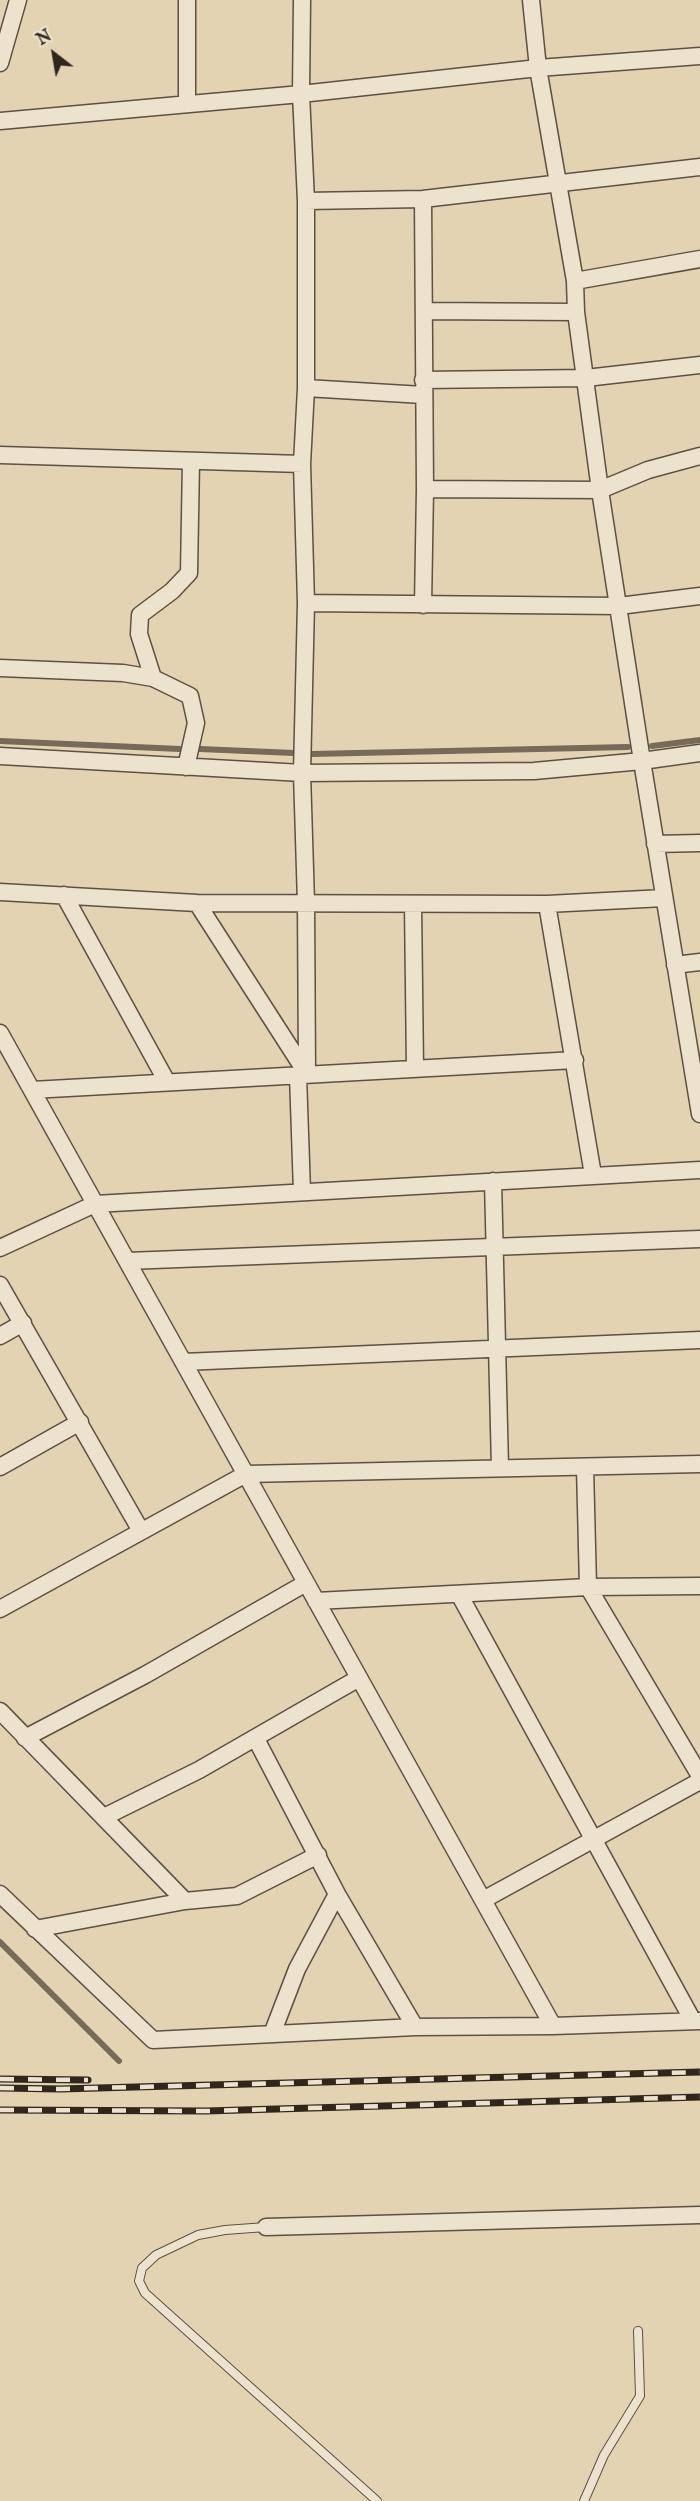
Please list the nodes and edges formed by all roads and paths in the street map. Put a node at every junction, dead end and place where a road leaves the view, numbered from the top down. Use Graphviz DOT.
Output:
graph roads {
  1 [pos="18,0"];
  2 [pos="187,0"];
  3 [pos="302,0"];
  4 [pos="531,0"];
  5 [pos="6,18"];
  6 [pos="700,56"];
  7 [pos="0,63"];
  8 [pos="538,68"];
  9 [pos="301,94"];
  10 [pos="187,104"];
  11 [pos="0,121"];
  12 [pos="700,167"];
  13 [pos="559,182"];
  14 [pos="423,199"];
  15 [pos="306,201"];
  16 [pos="700,259"];
  17 [pos="574,281"];
  18 [pos="424,311"];
  19 [pos="576,312"];
  20 [pos="700,365"];
  21 [pos="586,378"];
  22 [pos="306,388"];
  23 [pos="423,388"];
  24 [pos="0,455"];
  25 [pos="700,456"];
  26 [pos="191,461"];
  27 [pos="302,464"];
  28 [pos="425,489"];
  29 [pos="600,490"];
  30 [pos="700,596"];
  31 [pos="306,603"];
  32 [pos="423,605"];
  33 [pos="619,606"];
  34 [pos="0,668"];
  35 [pos="153,678"];
  36 [pos="700,753"];
  37 [pos="0,756"];
  38 [pos="642,761"];
  39 [pos="186,767"];
  40 [pos="302,773"];
  41 [pos="700,843"];
  42 [pos="655,844"];
  43 [pos="0,892"];
  44 [pos="64,895"];
  45 [pos="664,898"];
  46 [pos="197,903"];
  47 [pos="306,903"];
  48 [pos="413,904"];
  49 [pos="548,904"];
  50 [pos="700,962"];
  51 [pos="675,965"];
  52 [pos="0,1033"];
  53 [pos="575,1060"];
  54 [pos="415,1069"];
  55 [pos="303,1075"];
  56 [pos="697,1076"];
  57 [pos="167,1082"];
  58 [pos="32,1090"];
  59 [pos="700,1114"];
  60 [pos="700,1170"];
  61 [pos="593,1175"];
  62 [pos="493,1181"];
  63 [pos="302,1192"];
  64 [pos="95,1204"];
  65 [pos="700,1239"];
  66 [pos="494,1246"];
  67 [pos="0,1248"];
  68 [pos="127,1261"];
  69 [pos="0,1286"];
  70 [pos="23,1323"];
  71 [pos="0,1336"];
  72 [pos="700,1340"];
  73 [pos="497,1348"];
  74 [pos="183,1362"];
  75 [pos="80,1422"];
  76 [pos="700,1464"];
  77 [pos="0,1467"];
  78 [pos="585,1467"];
  79 [pos="500,1468"];
  80 [pos="246,1474"];
  81 [pos="141,1532"];
  82 [pos="306,1583"];
  83 [pos="700,1586"];
  84 [pos="588,1587"];
  85 [pos="459,1594"];
  86 [pos="316,1601"];
  87 [pos="0,1609"];
  88 [pos="359,1678"];
  89 [pos="0,1711"];
  90 [pos="25,1738"];
  91 [pos="256,1739"];
  92 [pos="700,1776"];
  93 [pos="700,1781"];
  94 [pos="104,1817"];
  95 [pos="594,1840"];
  96 [pos="318,1855"];
  97 [pos="0,1894"];
  98 [pos="337,1894"];
  99 [pos="483,1900"];
  100 [pos="185,1901"];
  101 [pos="35,1929"];
  102 [pos="697,2021"];
  103 [pos="553,2026"];
  104 [pos="415,2027"];
  105 [pos="272,2034"];
  106 [pos="700,2216"];
  107 [pos="266,2227"];
  108 [pos="638,2331"];
  109 [pos="377,2501"];
  110 [pos="584,2501"];
  1 -- 5 [label="street"];
  2 -- 10 [label="street"];
  3 -- 9 [label="street"];
  4 -- 8 [label="street"];
  5 -- 7 [label="street"];
  6 -- 8 [label="street"];
  8 -- 9 [label="street"];
  8 -- 13 [label="street"];
  9 -- 10 [label="street"];
  9 -- 15 [label="street"];
  10 -- 11 [label="street"];
  12 -- 13 [label="street"];
  13 -- 14 [label="street"];
  13 -- 17 [label="street"];
  14 -- 15 [label="street"];
  14 -- 18 [label="street"];
  15 -- 22 [label="street"];
  16 -- 17 [label="street"];
  17 -- 19 [label="street"];
  18 -- 19 [label="street"];
  18 -- 23 [label="street"];
  19 -- 21 [label="street"];
  20 -- 21 [label="street"];
  21 -- 23 [label="street"];
  21 -- 29 [label="street"];
  22 -- 23 [label="street"];
  22 -- 27 [label="street"];
  23 -- 28 [label="street"];
  24 -- 26 [label="street"];
  25 -- 29 [label="street"];
  26 -- 27 [label="street"];
  26 -- 35 [label="street"];
  27 -- 31 [label="street"];
  28 -- 29 [label="street"];
  28 -- 32 [label="street"];
  29 -- 33 [label="street"];
  30 -- 33 [label="street"];
  31 -- 32 [label="street"];
  31 -- 40 [label="street"];
  32 -- 33 [label="street"];
  33 -- 38 [label="street"];
  34 -- 35 [label="street"];
  35 -- 39 [label="street"];
  36 -- 38 [label="street"];
  37 -- 39 [label="street"];
  38 -- 40 [label="street"];
  38 -- 42 [label="street"];
  39 -- 40 [label="street"];
  40 -- 47 [label="street"];
  41 -- 42 [label="street"];
  42 -- 45 [label="street"];
  43 -- 44 [label="street"];
  44 -- 46 [label="street"];
  44 -- 57 [label="street"];
  45 -- 49 [label="street"];
  45 -- 51 [label="street"];
  46 -- 47 [label="street"];
  46 -- 55 [label="street"];
  47 -- 48 [label="street"];
  47 -- 55 [label="street"];
  48 -- 49 [label="street"];
  48 -- 54 [label="street"];
  49 -- 53 [label="street"];
  50 -- 51 [label="street"];
  51 -- 56 [label="street"];
  52 -- 58 [label="street"];
  53 -- 54 [label="street"];
  53 -- 61 [label="street"];
  54 -- 55 [label="street"];
  55 -- 57 [label="street"];
  55 -- 63 [label="street"];
  56 -- 59 [label="street"];
  57 -- 58 [label="street"];
  58 -- 64 [label="street"];
  60 -- 61 [label="street"];
  61 -- 62 [label="street"];
  62 -- 63 [label="street"];
  62 -- 66 [label="street"];
  63 -- 64 [label="street"];
  64 -- 67 [label="street"];
  64 -- 68 [label="street"];
  65 -- 66 [label="street"];
  66 -- 68 [label="street"];
  66 -- 73 [label="street"];
  68 -- 74 [label="street"];
  69 -- 70 [label="street"];
  70 -- 71 [label="street"];
  70 -- 75 [label="street"];
  72 -- 73 [label="street"];
  73 -- 74 [label="street"];
  73 -- 79 [label="street"];
  74 -- 80 [label="street"];
  75 -- 77 [label="street"];
  75 -- 81 [label="street"];
  76 -- 78 [label="street"];
  78 -- 79 [label="street"];
  78 -- 84 [label="street"];
  79 -- 80 [label="street"];
  80 -- 81 [label="street"];
  80 -- 82 [label="street"];
  81 -- 87 [label="street"];
  82 -- 86 [label="street"];
  82 -- 90 [label="street"];
  83 -- 84 [label="street"];
  84 -- 85 [label="street"];
  84 -- 92 [label="street"];
  85 -- 86 [label="street"];
  85 -- 95 [label="street"];
  86 -- 88 [label="street"];
  88 -- 91 [label="street"];
  88 -- 99 [label="street"];
  89 -- 90 [label="street"];
  90 -- 94 [label="street"];
  91 -- 94 [label="street"];
  91 -- 96 [label="street"];
  93 -- 95 [label="street"];
  94 -- 100 [label="street"];
  95 -- 99 [label="street"];
  95 -- 102 [label="street"];
  96 -- 98 [label="street"];
  96 -- 100 [label="street"];
  97 -- 101 [label="street"];
  98 -- 104 [label="street"];
  98 -- 105 [label="street"];
  99 -- 103 [label="street"];
  100 -- 101 [label="street"];
  101 -- 105 [label="street"];
  102 -- 103 [label="street"];
  103 -- 104 [label="street"];
  104 -- 105 [label="street"];
  106 -- 107 [label="street"];
  107 -- 109 [label="lane"];
  108 -- 110 [label="lane"];
}
